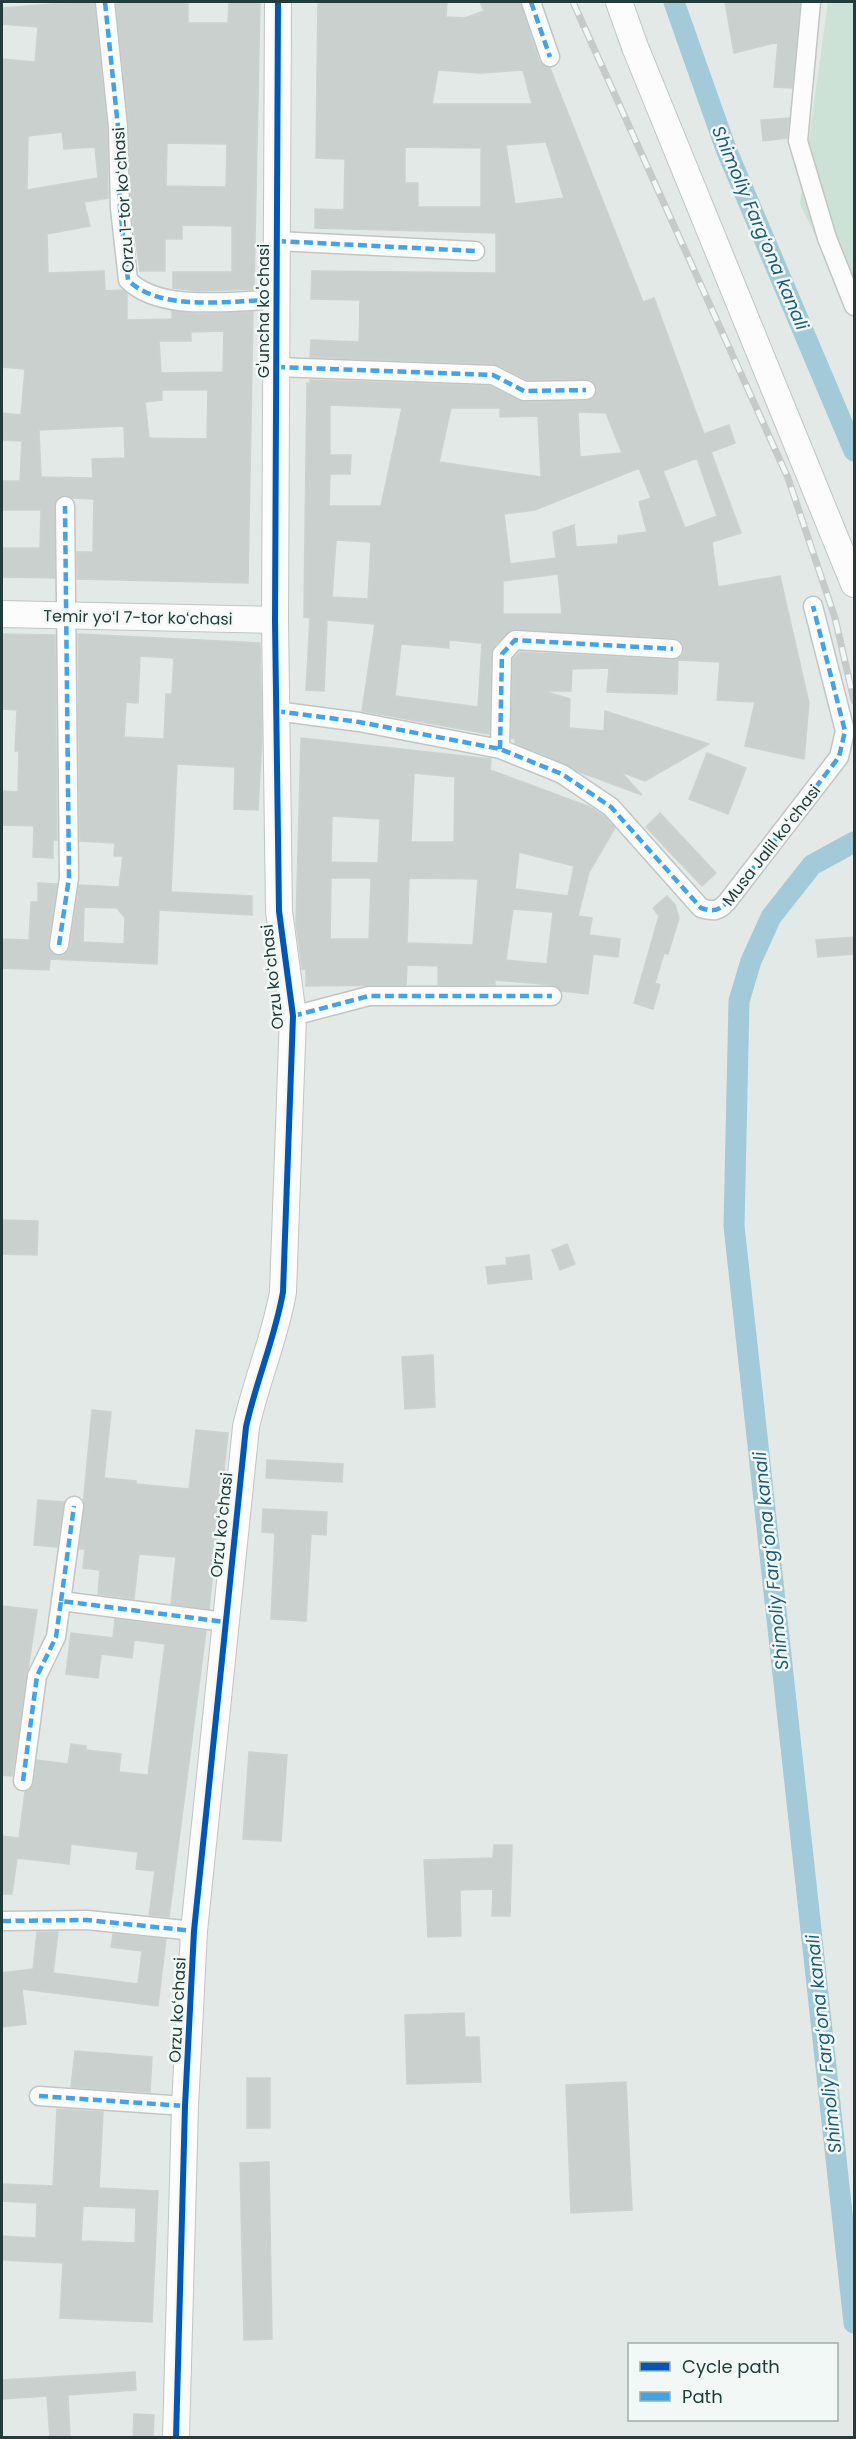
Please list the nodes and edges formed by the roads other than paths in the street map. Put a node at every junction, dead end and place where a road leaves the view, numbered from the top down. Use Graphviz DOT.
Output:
graph roads {
  1 [pos="105,2"];
  2 [pos="278,2"];
  3 [pos="531,2"];
  4 [pos="619,2"];
  5 [pos="811,2"];
  6 [pos="550,57"];
  7 [pos="277,242"];
  8 [pos="475,251"];
  9 [pos="276,300"];
  10 [pos="855,306"];
  11 [pos="276,367"];
  12 [pos="586,390"];
  13 [pos="64,506"];
  14 [pos="855,584"];
  15 [pos="813,606"];
  16 [pos="2,614"];
  17 [pos="66,615"];
  18 [pos="275,620"];
  19 [pos="673,649"];
  20 [pos="276,711"];
  21 [pos="500,749"];
  22 [pos="59,945"];
  23 [pos="552,996"];
  24 [pos="293,1016"];
  25 [pos="74,1506"];
  26 [pos="61,1601"];
  27 [pos="225,1622"];
  28 [pos="23,1782"];
  29 [pos="2,1921"];
  30 [pos="194,1931"];
  31 [pos="39,2096"];
  32 [pos="185,2106"];
  33 [pos="176,2438"];
  1 -- 9 [label="street, Orzu 1-tor koʻchasi"];
  2 -- 7 [label="street, G'uncha ko'chasi"];
  3 -- 6 [label="street"];
  4 -- 14 [label="street"];
  5 -- 10 [label="street"];
  7 -- 8 [label="street"];
  7 -- 9 [label="street, G'uncha ko'chasi"];
  9 -- 11 [label="street, G'uncha ko'chasi"];
  11 -- 12 [label="street"];
  11 -- 18 [label="street, G'uncha ko'chasi"];
  13 -- 17 [label="street"];
  15 -- 21 [label="street, Musa Jalil koʻchasi"];
  16 -- 17 [label="street, Temir yoʻl 7-tor koʻchasi"];
  17 -- 18 [label="street, Temir yoʻl 7-tor koʻchasi"];
  17 -- 22 [label="street"];
  18 -- 20 [label="street, Orzu koʻchasi"];
  19 -- 21 [label="street"];
  20 -- 21 [label="street, Musa Jalil koʻchasi"];
  20 -- 24 [label="street, Orzu koʻchasi"];
  23 -- 24 [label="street"];
  24 -- 27 [label="street, Orzu koʻchasi"];
  25 -- 26 [label="street"];
  26 -- 27 [label="street"];
  26 -- 28 [label="street"];
  27 -- 30 [label="street, Orzu koʻchasi"];
  29 -- 30 [label="street"];
  30 -- 32 [label="street, Orzu koʻchasi"];
  31 -- 32 [label="street"];
  32 -- 33 [label="street, Orzu koʻchasi"];
}
